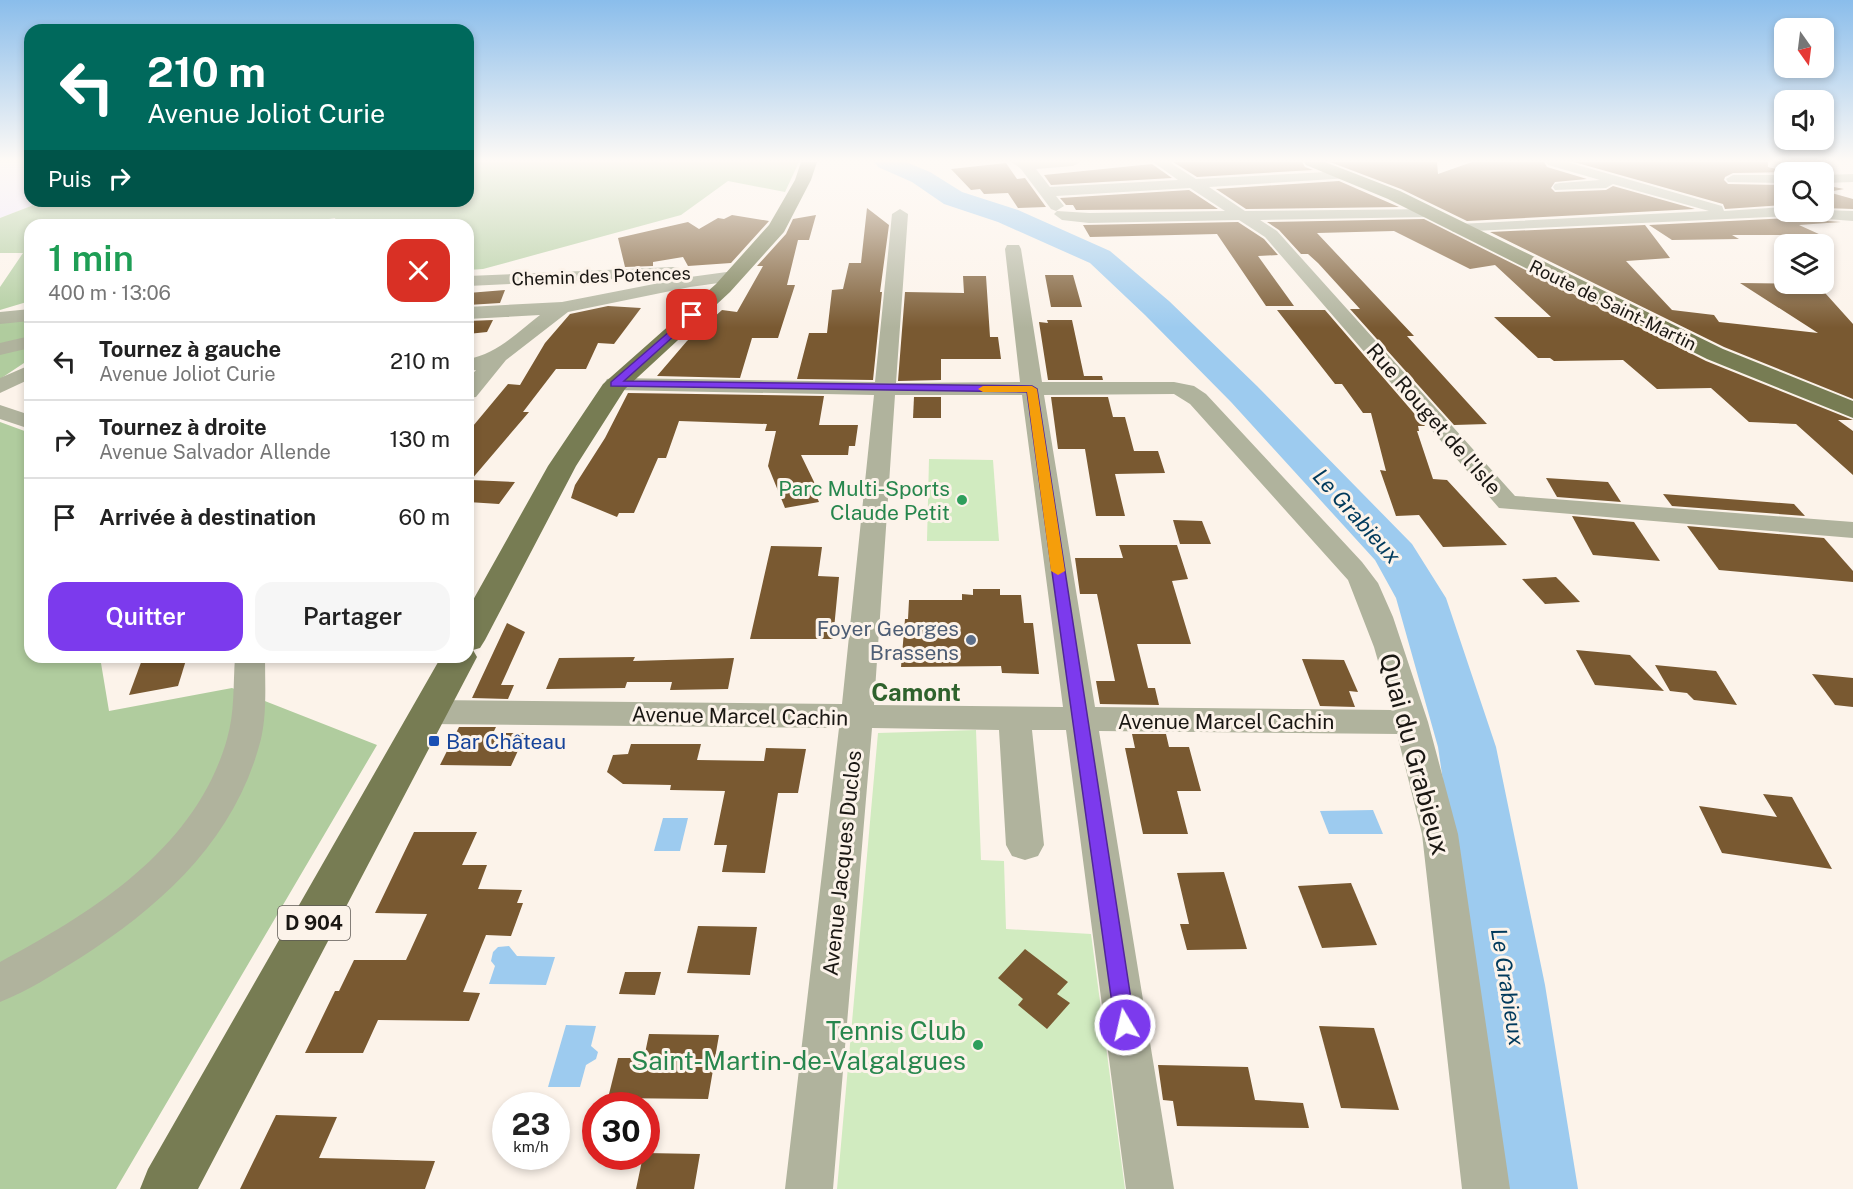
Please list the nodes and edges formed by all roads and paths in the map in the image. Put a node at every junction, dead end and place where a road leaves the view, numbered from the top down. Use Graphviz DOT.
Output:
graph roads {
  1 [pos="783,217"];
  2 [pos="900,217"];
  3 [pos="1075,217"];
  4 [pos="1120,217"];
  5 [pos="1247,217"];
  6 [pos="1440,217"];
  7 [pos="1681,217"];
  8 [pos="1460,228"];
  9 [pos="1013,249"];
  10 [pos="734,276"];
  11 [pos="474,281"];
  12 [pos="562,308"];
  13 [pos="474,313"];
  14 [pos="24,316"];
  15 [pos="0,318"];
  16 [pos="24,344"];
  17 [pos="0,350"];
  18 [pos="496,359"];
  19 [pos="474,364"];
  20 [pos="24,374"];
  21 [pos="615,384"];
  22 [pos="474,385"];
  23 [pos="0,387"];
  24 [pos="886,389"];
  25 [pos="1032,389"];
  26 [pos="1853,410"];
  27 [pos="0,412"];
  28 [pos="24,420"];
  29 [pos="1853,530"];
  30 [pos="474,628"];
  31 [pos="250,663"];
  32 [pos="456,663"];
  33 [pos="429,712"];
  34 [pos="857,717"];
  35 [pos="1015,719"];
  36 [pos="1080,720"];
  37 [pos="1412,722"];
  38 [pos="1025,845"];
  39 [pos="0,983"];
  40 [pos="168,1189"];
  41 [pos="809,1189"];
  42 [pos="1150,1189"];
  43 [pos="1486,1189"];
  1 -- 10 [label="main road"];
  2 -- 24 [label="street, Avenue Jacques Duclos"];
  3 -- 4 [label="street"];
  5 -- 29 [label="street, Rue Rouget de l'Isle"];
  6 -- 8 [label="main road, Route de Saint-Martin"];
  7 -- 8 [label="street"];
  8 -- 26 [label="main road, Route de Saint-Martin"];
  9 -- 25 [label="street"];
  10 -- 11 [label="street, Chemin des Potences"];
  10 -- 12 [label="street"];
  10 -- 21 [label="main road"];
  12 -- 13 [label="street"];
  12 -- 18 [label="street"];
  14 -- 15 [label="street"];
  16 -- 17 [label="street"];
  18 -- 19 [label="street"];
  18 -- 22 [label="street"];
  20 -- 23 [label="street"];
  21 -- 24 [label="street"];
  21 -- 30 [label="main road"];
  24 -- 25 [label="street"];
  24 -- 34 [label="street, Avenue Jacques Duclos"];
  25 -- 36 [label="street"];
  25 -- 37 [label="street, Quai du Grabieux"];
  27 -- 28 [label="street"];
  31 -- 39 [label="street"];
  32 -- 33 [label="main road, D 904"];
  33 -- 34 [label="street, Avenue Marcel Cachin"];
  33 -- 40 [label="main road, D 904"];
  34 -- 35 [label="street, Avenue Marcel Cachin"];
  34 -- 41 [label="street, Avenue Jacques Duclos"];
  35 -- 36 [label="street, Avenue Marcel Cachin"];
  35 -- 38 [label="street"];
  36 -- 37 [label="street, Avenue Marcel Cachin"];
  36 -- 42 [label="street"];
  37 -- 43 [label="street, Quai du Grabieux"];
}
